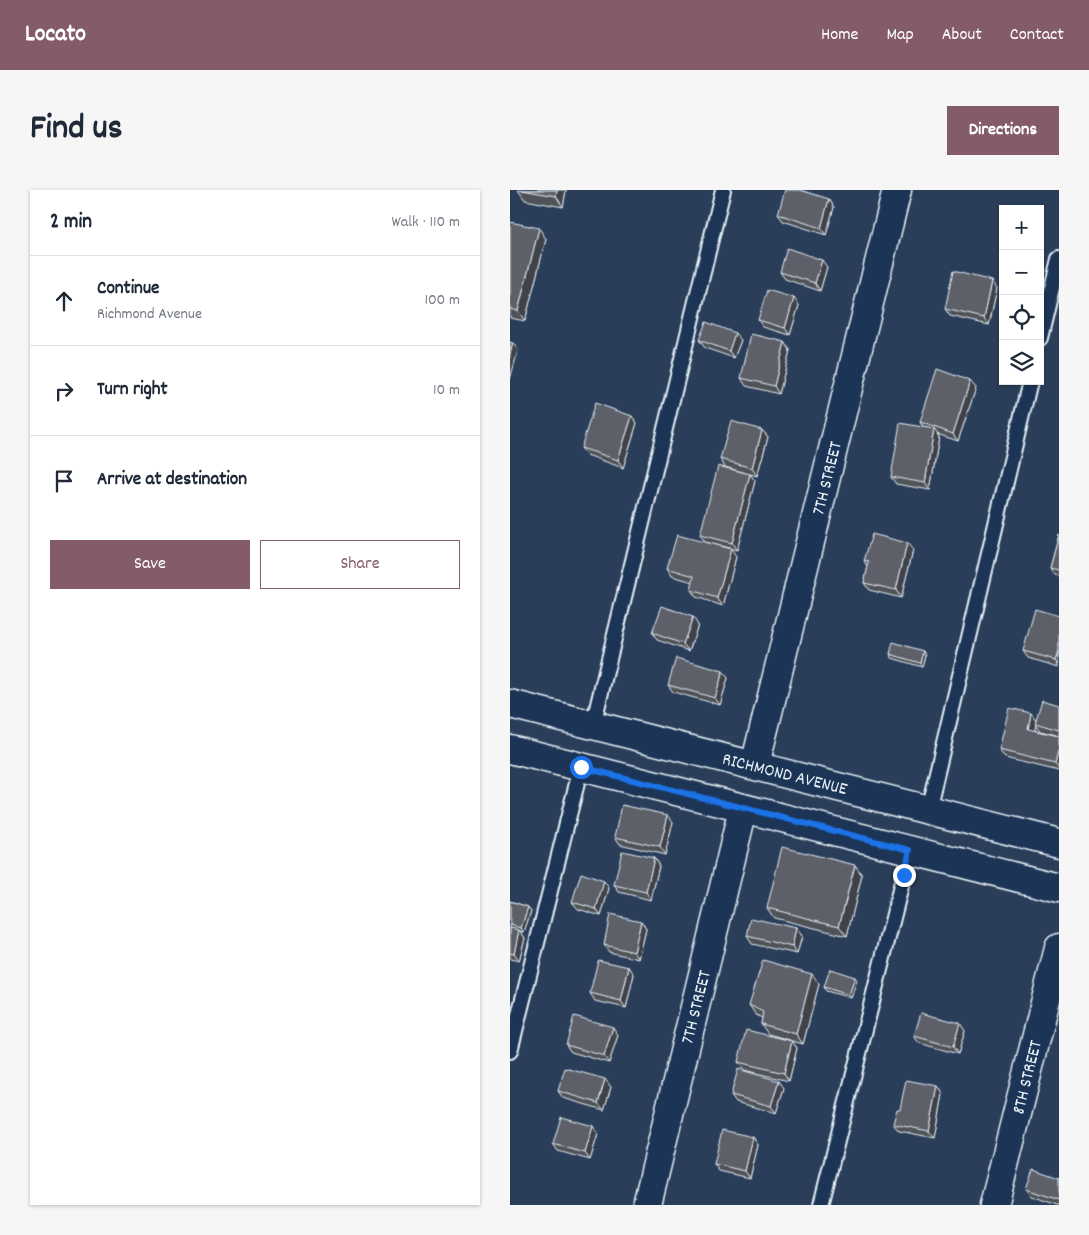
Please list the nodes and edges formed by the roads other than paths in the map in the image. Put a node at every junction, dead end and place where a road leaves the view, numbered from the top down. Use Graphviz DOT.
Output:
graph roads {
  1 [pos="723,190"];
  2 [pos="897,190"];
  3 [pos="1059,259"];
  4 [pos="1044,321"];
  5 [pos="1029,385"];
  6 [pos="510,704"];
  7 [pos="593,725"];
  8 [pos="510,749"];
  9 [pos="755,765"];
  10 [pos="581,767"];
  11 [pos="744,809"];
  12 [pos="928,810"];
  13 [pos="1059,843"];
  14 [pos="910,850"];
  15 [pos="1059,888"];
  16 [pos="1059,948"];
  17 [pos="510,1051"];
  18 [pos="647,1205"];
  19 [pos="821,1205"];
  20 [pos="994,1205"];
  1 -- 7 [label="lane"];
  2 -- 9 [label="street, 7TH STREET"];
  3 -- 4 [label="lane"];
  5 -- 12 [label="lane"];
  6 -- 7 [label="street, RICHMOND AVENUE"];
  7 -- 9 [label="street, RICHMOND AVENUE"];
  8 -- 10 [label="street"];
  9 -- 12 [label="street, RICHMOND AVENUE"];
  10 -- 11 [label="street"];
  10 -- 17 [label="lane"];
  11 -- 14 [label="street"];
  11 -- 18 [label="street, 7TH STREET"];
  12 -- 13 [label="street, RICHMOND AVENUE"];
  14 -- 15 [label="street"];
  14 -- 19 [label="lane"];
  16 -- 20 [label="street, 8TH STREET"];
}
